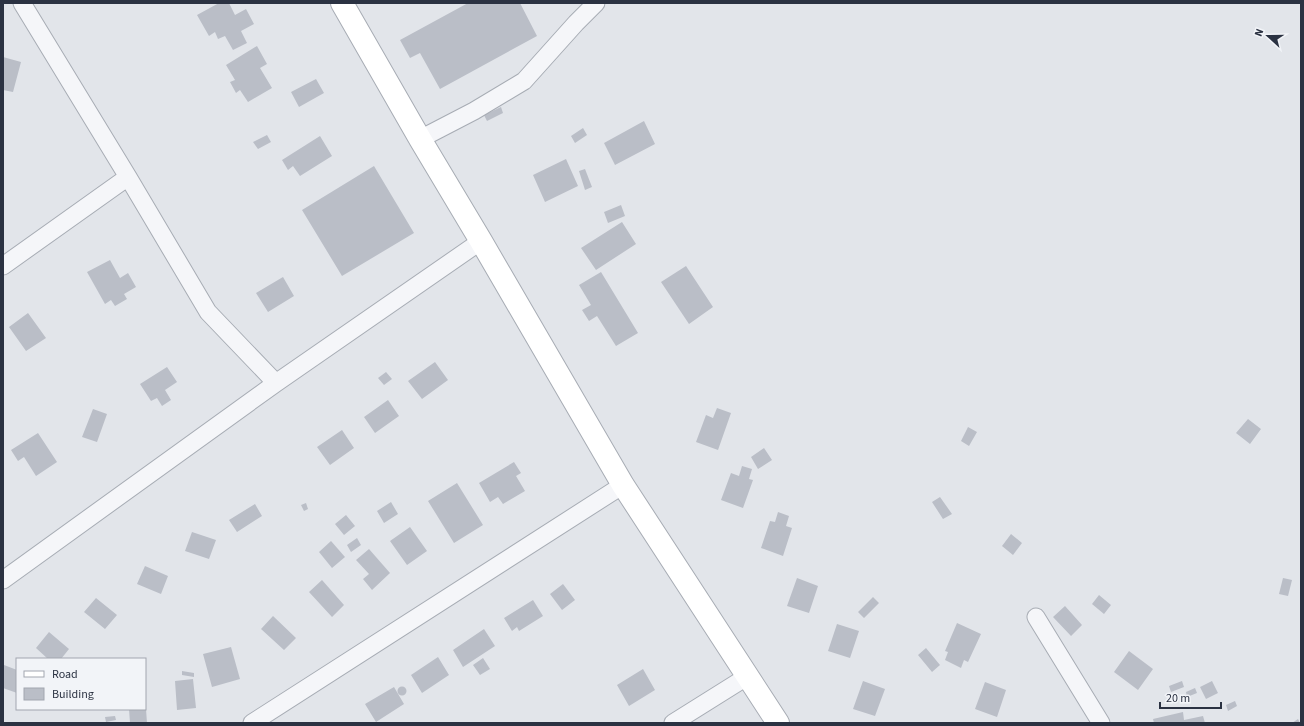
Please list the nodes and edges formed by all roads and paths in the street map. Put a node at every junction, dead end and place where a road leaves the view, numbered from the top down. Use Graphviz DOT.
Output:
graph roads {
  1 [pos="22,3"];
  2 [pos="342,3"];
  3 [pos="596,3"];
  4 [pos="420,139"];
  5 [pos="128,177"];
  6 [pos="481,241"];
  7 [pos="3,266"];
  8 [pos="276,383"];
  9 [pos="623,485"];
  10 [pos="3,580"];
  11 [pos="1036,617"];
  12 [pos="748,676"];
  13 [pos="252,723"];
  14 [pos="673,723"];
  15 [pos="778,723"];
  16 [pos="1101,723"];
  1 -- 5 [label="street"];
  2 -- 4 [label="main road"];
  3 -- 4 [label="street"];
  4 -- 6 [label="main road"];
  5 -- 7 [label="street"];
  5 -- 8 [label="street"];
  6 -- 8 [label="street"];
  6 -- 9 [label="main road"];
  8 -- 10 [label="street"];
  9 -- 12 [label="main road"];
  9 -- 13 [label="street"];
  11 -- 16 [label="street"];
  12 -- 14 [label="street"];
  12 -- 15 [label="main road"];
}
